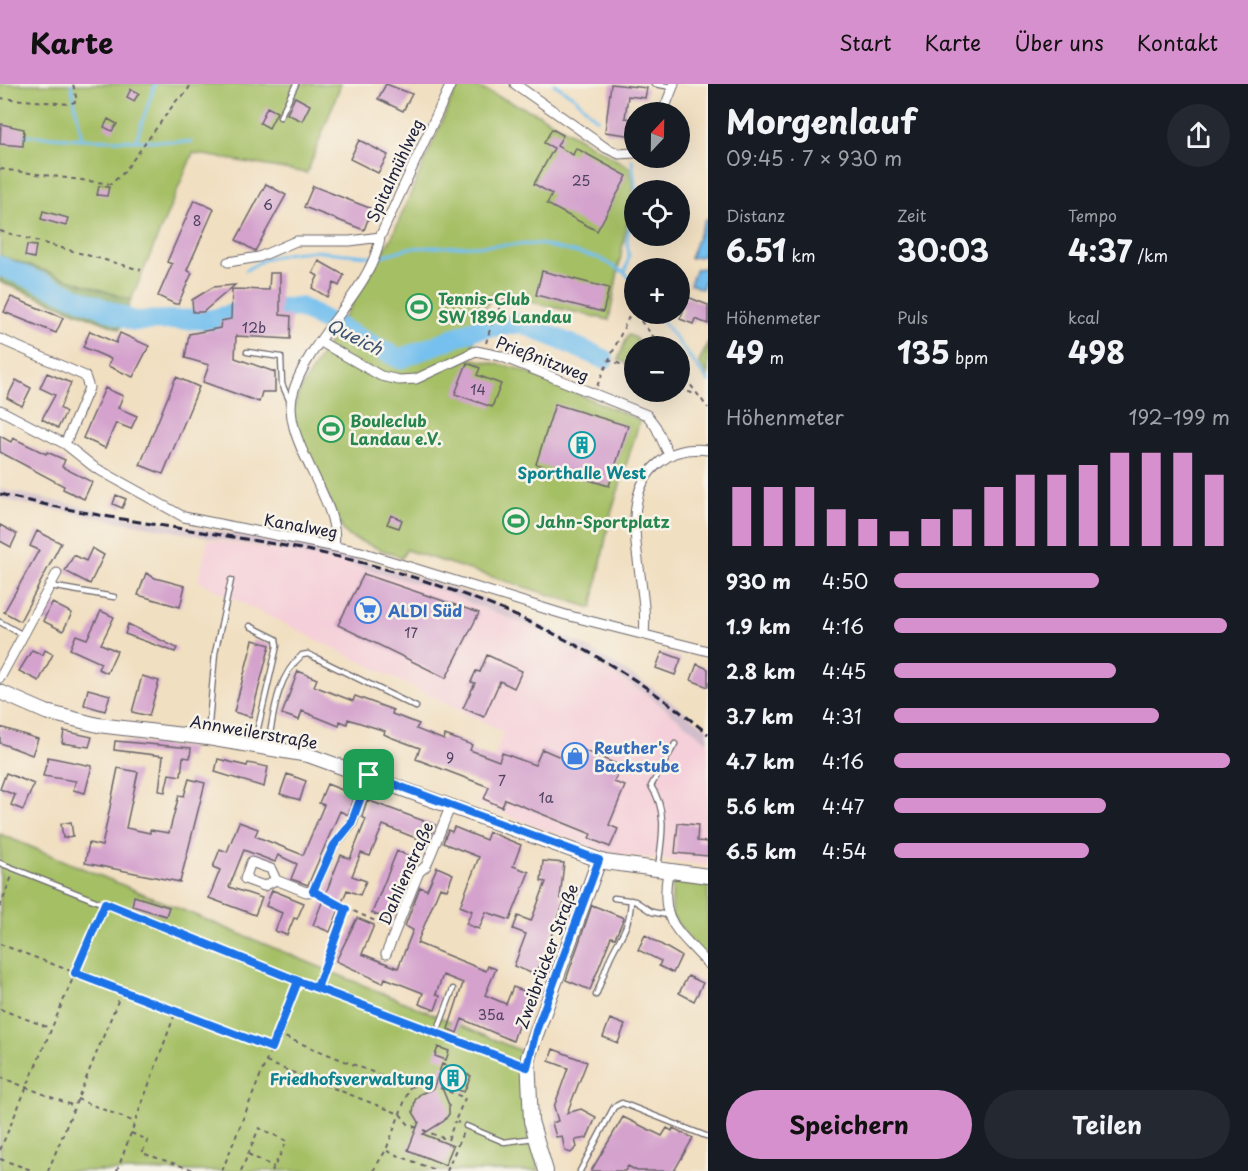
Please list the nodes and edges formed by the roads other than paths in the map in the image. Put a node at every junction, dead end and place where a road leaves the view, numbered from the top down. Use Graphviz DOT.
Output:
graph roads {
  1 [pos="296,84"];
  2 [pos="451,84"];
  3 [pos="515,84"];
  4 [pos="654,84"];
  5 [pos="673,86"];
  6 [pos="667,102"];
  7 [pos="280,117"];
  8 [pos="624,154"];
  9 [pos="380,237"];
  10 [pos="228,262"];
  11 [pos="323,338"];
  12 [pos="0,339"];
  13 [pos="247,352"];
  14 [pos="291,404"];
  15 [pos="0,410"];
  16 [pos="65,444"];
  17 [pos="708,450"];
  18 [pos="669,455"];
  19 [pos="334,546"];
  20 [pos="57,573"];
  21 [pos="231,580"];
  22 [pos="50,586"];
  23 [pos="114,597"];
  24 [pos="0,622"];
  25 [pos="249,626"];
  26 [pos="644,634"];
  27 [pos="23,635"];
  28 [pos="708,651"];
  29 [pos="0,678"];
  30 [pos="0,692"];
  31 [pos="416,707"];
  32 [pos="208,738"];
  33 [pos="675,744"];
  34 [pos="261,746"];
  35 [pos="369,775"];
  36 [pos="451,805"];
  37 [pos="599,860"];
  38 [pos="0,863"];
  39 [pos="662,871"];
  40 [pos="708,876"];
  41 [pos="276,880"];
  42 [pos="614,898"];
  43 [pos="631,900"];
  44 [pos="667,915"];
  45 [pos="386,954"];
  46 [pos="708,964"];
  47 [pos="453,989"];
  48 [pos="596,994"];
  49 [pos="437,1032"];
  50 [pos="527,1067"];
  51 [pos="466,1126"];
  52 [pos="706,1136"];
  53 [pos="534,1138"];
  54 [pos="546,1171"];
  55 [pos="580,1171"];
  1 -- 7 [label="lane"];
  2 -- 9 [label="street, Spitalmühlweg"];
  3 -- 8 [label="street"];
  4 -- 5 [label="lane"];
  5 -- 6 [label="street"];
  9 -- 10 [label="street, Spitalmühlweg"];
  9 -- 11 [label="street, Spitalmühlweg"];
  11 -- 14 [label="street, Spitalmühlweg"];
  11 -- 18 [label="street, Prießnitzweg"];
  12 -- 16 [label="street"];
  13 -- 14 [label="lane"];
  14 -- 19 [label="street"];
  15 -- 16 [label="street, Kanalweg"];
  16 -- 19 [label="street, Kanalweg"];
  17 -- 18 [label="street"];
  18 -- 26 [label="street"];
  19 -- 26 [label="street, Kanalweg"];
  20 -- 22 [label="street"];
  21 -- 32 [label="lane"];
  22 -- 23 [label="lane"];
  22 -- 27 [label="street"];
  24 -- 27 [label="lane"];
  25 -- 34 [label="lane"];
  26 -- 28 [label="street, Kanalweg"];
  27 -- 29 [label="street"];
  30 -- 32 [label="street, Annweilerstraße"];
  31 -- 34 [label="lane"];
  32 -- 34 [label="street, Annweilerstraße"];
  33 -- 39 [label="lane"];
  34 -- 35 [label="street, Annweilerstraße"];
  35 -- 36 [label="street, Annweilerstraße"];
  35 -- 41 [label="street"];
  36 -- 37 [label="street, Annweilerstraße"];
  36 -- 45 [label="street, Dahlienstraße"];
  37 -- 39 [label="street, Annweilerstraße"];
  37 -- 50 [label="street, Zweibrücker Straße"];
  38 -- 49 [label="lane"];
  39 -- 40 [label="street, Annweilerstraße"];
  39 -- 44 [label="street"];
  42 -- 43 [label="lane"];
  43 -- 44 [label="lane"];
  43 -- 48 [label="lane"];
  44 -- 46 [label="street"];
  47 -- 49 [label="lane"];
  49 -- 50 [label="lane"];
  50 -- 53 [label="street, Zweibrücker Straße"];
  51 -- 53 [label="lane"];
  52 -- 55 [label="lane"];
  53 -- 54 [label="street, Zweibrücker Straße"];
}
